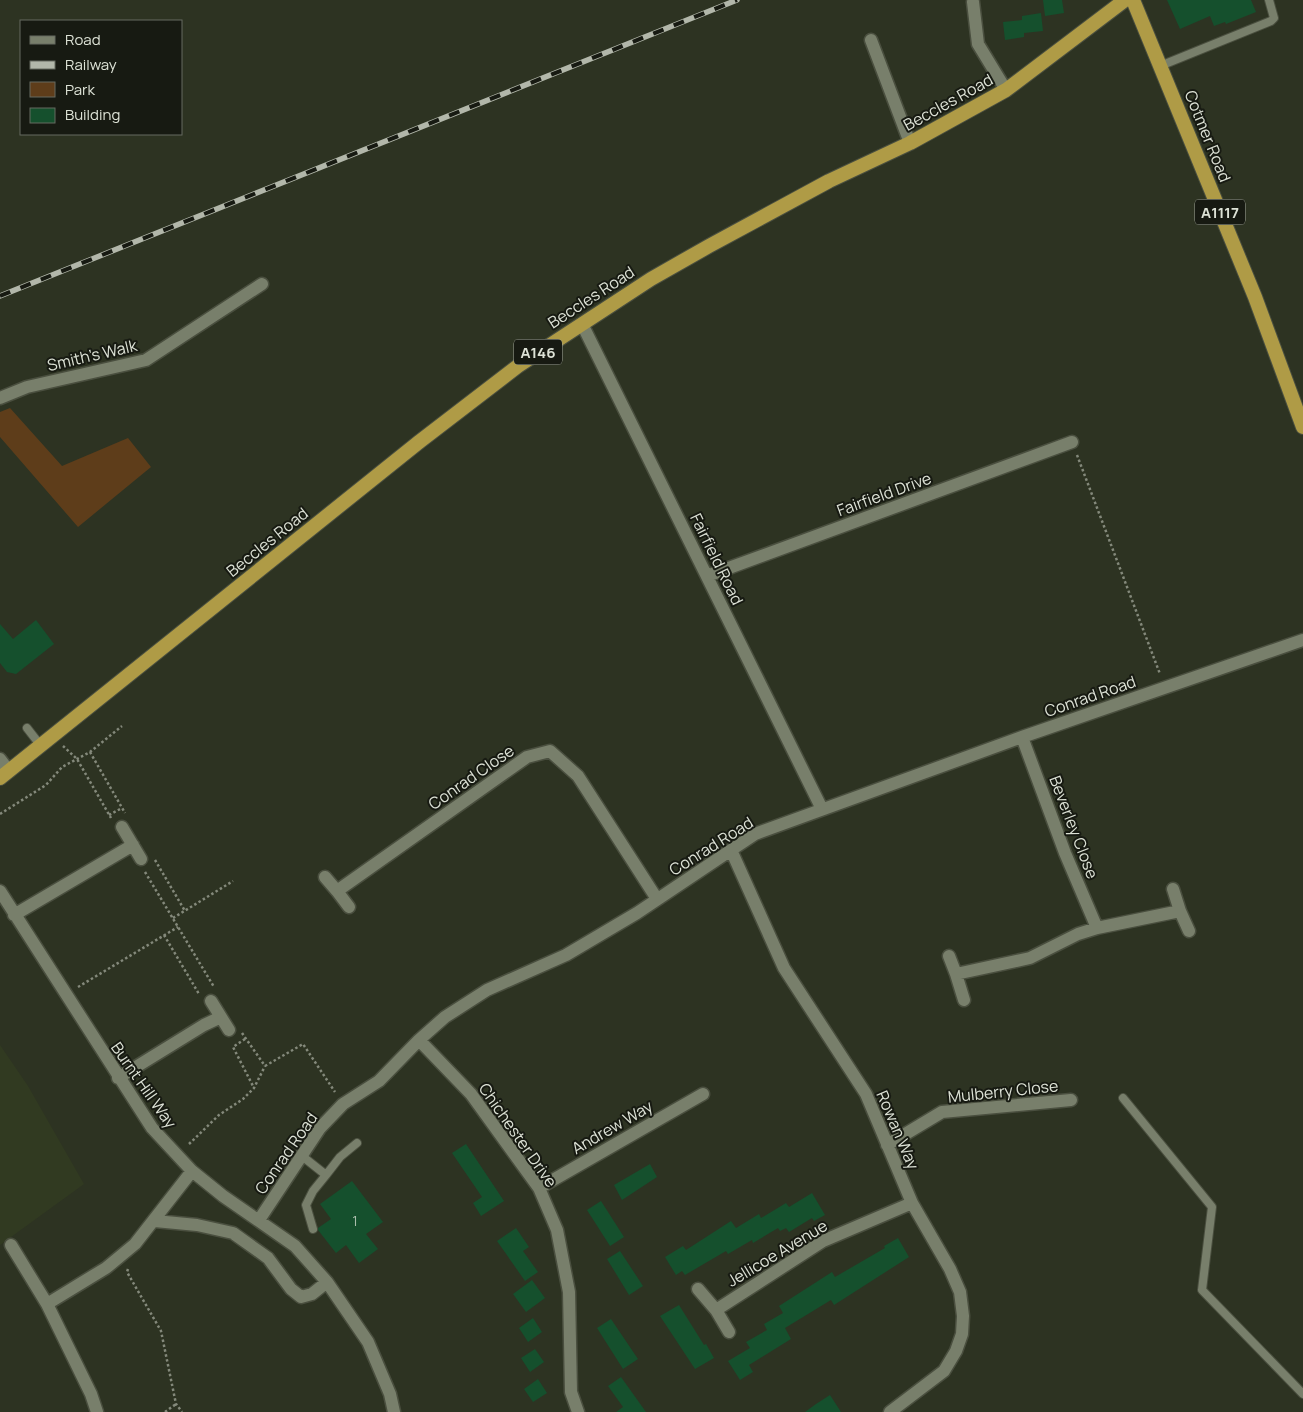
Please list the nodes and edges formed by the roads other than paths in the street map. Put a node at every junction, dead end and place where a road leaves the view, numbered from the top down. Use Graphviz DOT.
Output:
graph roads {
  1 [pos="1125,0"];
  2 [pos="1133,0"];
  3 [pos="1269,0"];
  4 [pos="973,2"];
  5 [pos="871,40"];
  6 [pos="1160,66"];
  7 [pos="1006,90"];
  8 [pos="910,143"];
  9 [pos="262,284"];
  10 [pos="582,324"];
  11 [pos="0,398"];
  12 [pos="1303,427"];
  13 [pos="1072,442"];
  14 [pos="707,576"];
  15 [pos="1303,640"];
  16 [pos="27,728"];
  17 [pos="1022,737"];
  18 [pos="42,746"];
  19 [pos="0,759"];
  20 [pos="5,774"];
  21 [pos="822,809"];
  22 [pos="122,827"];
  23 [pos="133,845"];
  24 [pos="731,850"];
  25 [pos="141,859"];
  26 [pos="325,877"];
  27 [pos="1173,889"];
  28 [pos="0,891"];
  29 [pos="337,891"];
  30 [pos="657,899"];
  31 [pos="349,907"];
  32 [pos="1180,911"];
  33 [pos="14,915"];
  34 [pos="1097,928"];
  35 [pos="1189,931"];
  36 [pos="949,956"];
  37 [pos="956,974"];
  38 [pos="210,998"];
  39 [pos="964,1000"];
  40 [pos="220,1017"];
  41 [pos="235,1031"];
  42 [pos="419,1040"];
  43 [pos="118,1078"];
  44 [pos="703,1094"];
  45 [pos="1123,1098"];
  46 [pos="1071,1100"];
  47 [pos="357,1143"];
  48 [pos="887,1145"];
  49 [pos="302,1156"];
  50 [pos="192,1171"];
  51 [pos="326,1175"];
  52 [pos="538,1188"];
  53 [pos="912,1203"];
  54 [pos="259,1220"];
  55 [pos="155,1221"];
  56 [pos="313,1229"];
  57 [pos="11,1245"];
  58 [pos="327,1282"];
  59 [pos="698,1289"];
  60 [pos="47,1304"];
  61 [pos="716,1310"];
  62 [pos="729,1332"];
  63 [pos="1303,1394"];
  64 [pos="906,1408"];
  65 [pos="97,1412"];
  66 [pos="394,1412"];
  67 [pos="578,1412"];
  68 [pos="890,1412"];
  1 -- 7 [label="highway, Beccles Road / A146"];
  2 -- 6 [label="highway, Cotmer Road / A1117"];
  3 -- 6 [label="lane"];
  4 -- 7 [label="street"];
  5 -- 8 [label="street"];
  6 -- 12 [label="highway, Cotmer Road / A1117"];
  7 -- 8 [label="highway, Beccles Road / A146"];
  8 -- 10 [label="highway, Beccles Road / A146"];
  9 -- 11 [label="street, Smith's Walk"];
  10 -- 14 [label="street, Fairfield Road"];
  10 -- 18 [label="highway, Beccles Road / A146"];
  13 -- 14 [label="street, Fairfield Drive"];
  14 -- 21 [label="street, Fairfield Road"];
  15 -- 17 [label="street, Conrad Road"];
  16 -- 18 [label="lane"];
  17 -- 21 [label="street, Conrad Road"];
  17 -- 34 [label="street, Beverley Close"];
  18 -- 20 [label="highway, Beccles Road / A146"];
  19 -- 20 [label="street"];
  21 -- 24 [label="street, Conrad Road"];
  22 -- 23 [label="street"];
  23 -- 25 [label="street"];
  23 -- 33 [label="street"];
  24 -- 30 [label="street, Conrad Road"];
  24 -- 48 [label="street, Rowan Way"];
  26 -- 29 [label="street"];
  27 -- 32 [label="street"];
  28 -- 33 [label="street, Burnt Hill Way"];
  29 -- 30 [label="street, Conrad Close"];
  29 -- 31 [label="street"];
  30 -- 42 [label="street, Conrad Road"];
  32 -- 34 [label="street"];
  32 -- 35 [label="street"];
  33 -- 43 [label="street, Burnt Hill Way"];
  34 -- 37 [label="street"];
  36 -- 37 [label="street"];
  37 -- 39 [label="street"];
  38 -- 40 [label="street"];
  40 -- 41 [label="street"];
  40 -- 43 [label="street"];
  42 -- 49 [label="street, Conrad Road"];
  42 -- 52 [label="street, Chichester Drive"];
  43 -- 50 [label="street, Burnt Hill Way"];
  44 -- 52 [label="street, Andrew Way"];
  45 -- 63 [label="lane"];
  46 -- 48 [label="street, Mulberry Close"];
  47 -- 51 [label="lane"];
  48 -- 53 [label="street, Rowan Way"];
  49 -- 51 [label="lane"];
  49 -- 54 [label="street, Conrad Road"];
  50 -- 54 [label="street, Burnt Hill Way"];
  50 -- 55 [label="street"];
  51 -- 56 [label="lane"];
  52 -- 67 [label="street, Chichester Drive"];
  53 -- 61 [label="street, Jellicoe Avenue"];
  53 -- 64 [label="street, Rowan Way"];
  54 -- 58 [label="street, Burnt Hill Way"];
  55 -- 58 [label="street"];
  55 -- 60 [label="street"];
  57 -- 60 [label="street"];
  58 -- 66 [label="street, Burnt Hill Way"];
  59 -- 61 [label="street"];
  60 -- 65 [label="street"];
  61 -- 62 [label="street"];
  64 -- 68 [label="street, Rowan Way"];
}
